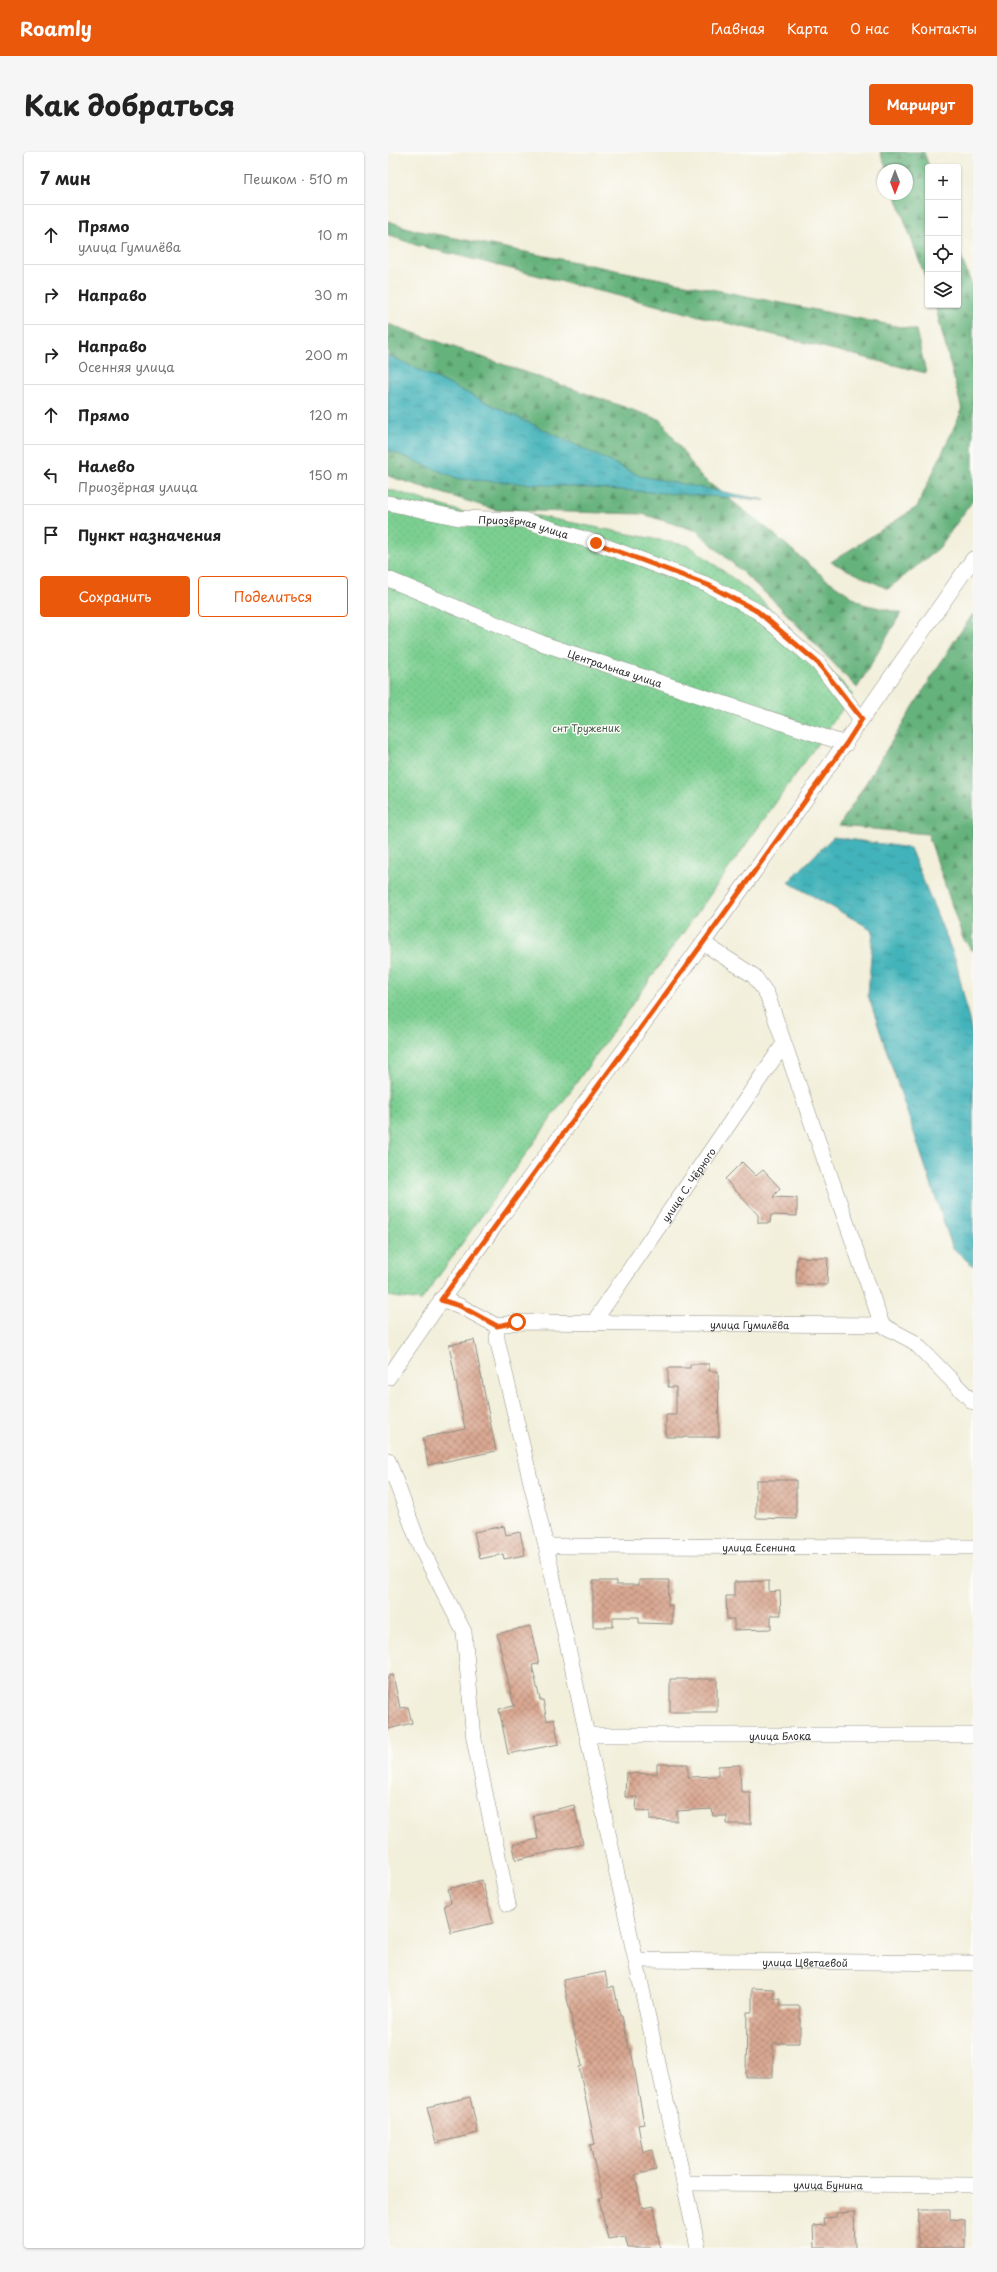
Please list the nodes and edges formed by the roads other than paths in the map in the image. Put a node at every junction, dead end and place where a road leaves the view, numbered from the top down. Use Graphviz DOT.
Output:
graph roads {
  1 [pos="388,503"];
  2 [pos="973,559"];
  3 [pos="388,579"];
  4 [pos="862,719"];
  5 [pos="846,744"];
  6 [pos="703,943"];
  7 [pos="783,1045"];
  8 [pos="441,1300"];
  9 [pos="593,1323"];
  10 [pos="882,1325"];
  11 [pos="497,1326"];
  12 [pos="388,1378"];
  13 [pos="973,1402"];
  14 [pos="388,1460"];
  15 [pos="546,1546"];
  16 [pos="973,1547"];
  17 [pos="587,1735"];
  18 [pos="973,1735"];
  19 [pos="508,1904"];
  20 [pos="637,1960"];
  21 [pos="973,1963"];
  22 [pos="684,2183"];
  23 [pos="973,2185"];
  24 [pos="698,2248"];
  1 -- 4 [label="street, Приозёрная улица"];
  2 -- 4 [label="street"];
  3 -- 5 [label="street, Центральная улица"];
  4 -- 5 [label="street"];
  5 -- 6 [label="street"];
  6 -- 7 [label="street"];
  6 -- 8 [label="street"];
  7 -- 9 [label="street, улица С. Чёрного"];
  7 -- 10 [label="street"];
  8 -- 11 [label="street"];
  8 -- 12 [label="street"];
  9 -- 10 [label="street, улица Гумилёва"];
  9 -- 11 [label="street, улица Гумилёва"];
  10 -- 13 [label="street, улица Гумилёва"];
  11 -- 15 [label="street"];
  14 -- 19 [label="street"];
  15 -- 16 [label="street, улица Есенина"];
  15 -- 17 [label="street"];
  17 -- 18 [label="street, улица Блока"];
  17 -- 20 [label="street"];
  20 -- 21 [label="street, улица Цветаевой"];
  20 -- 22 [label="street"];
  22 -- 23 [label="street, улица Бунина"];
  22 -- 24 [label="street"];
}
